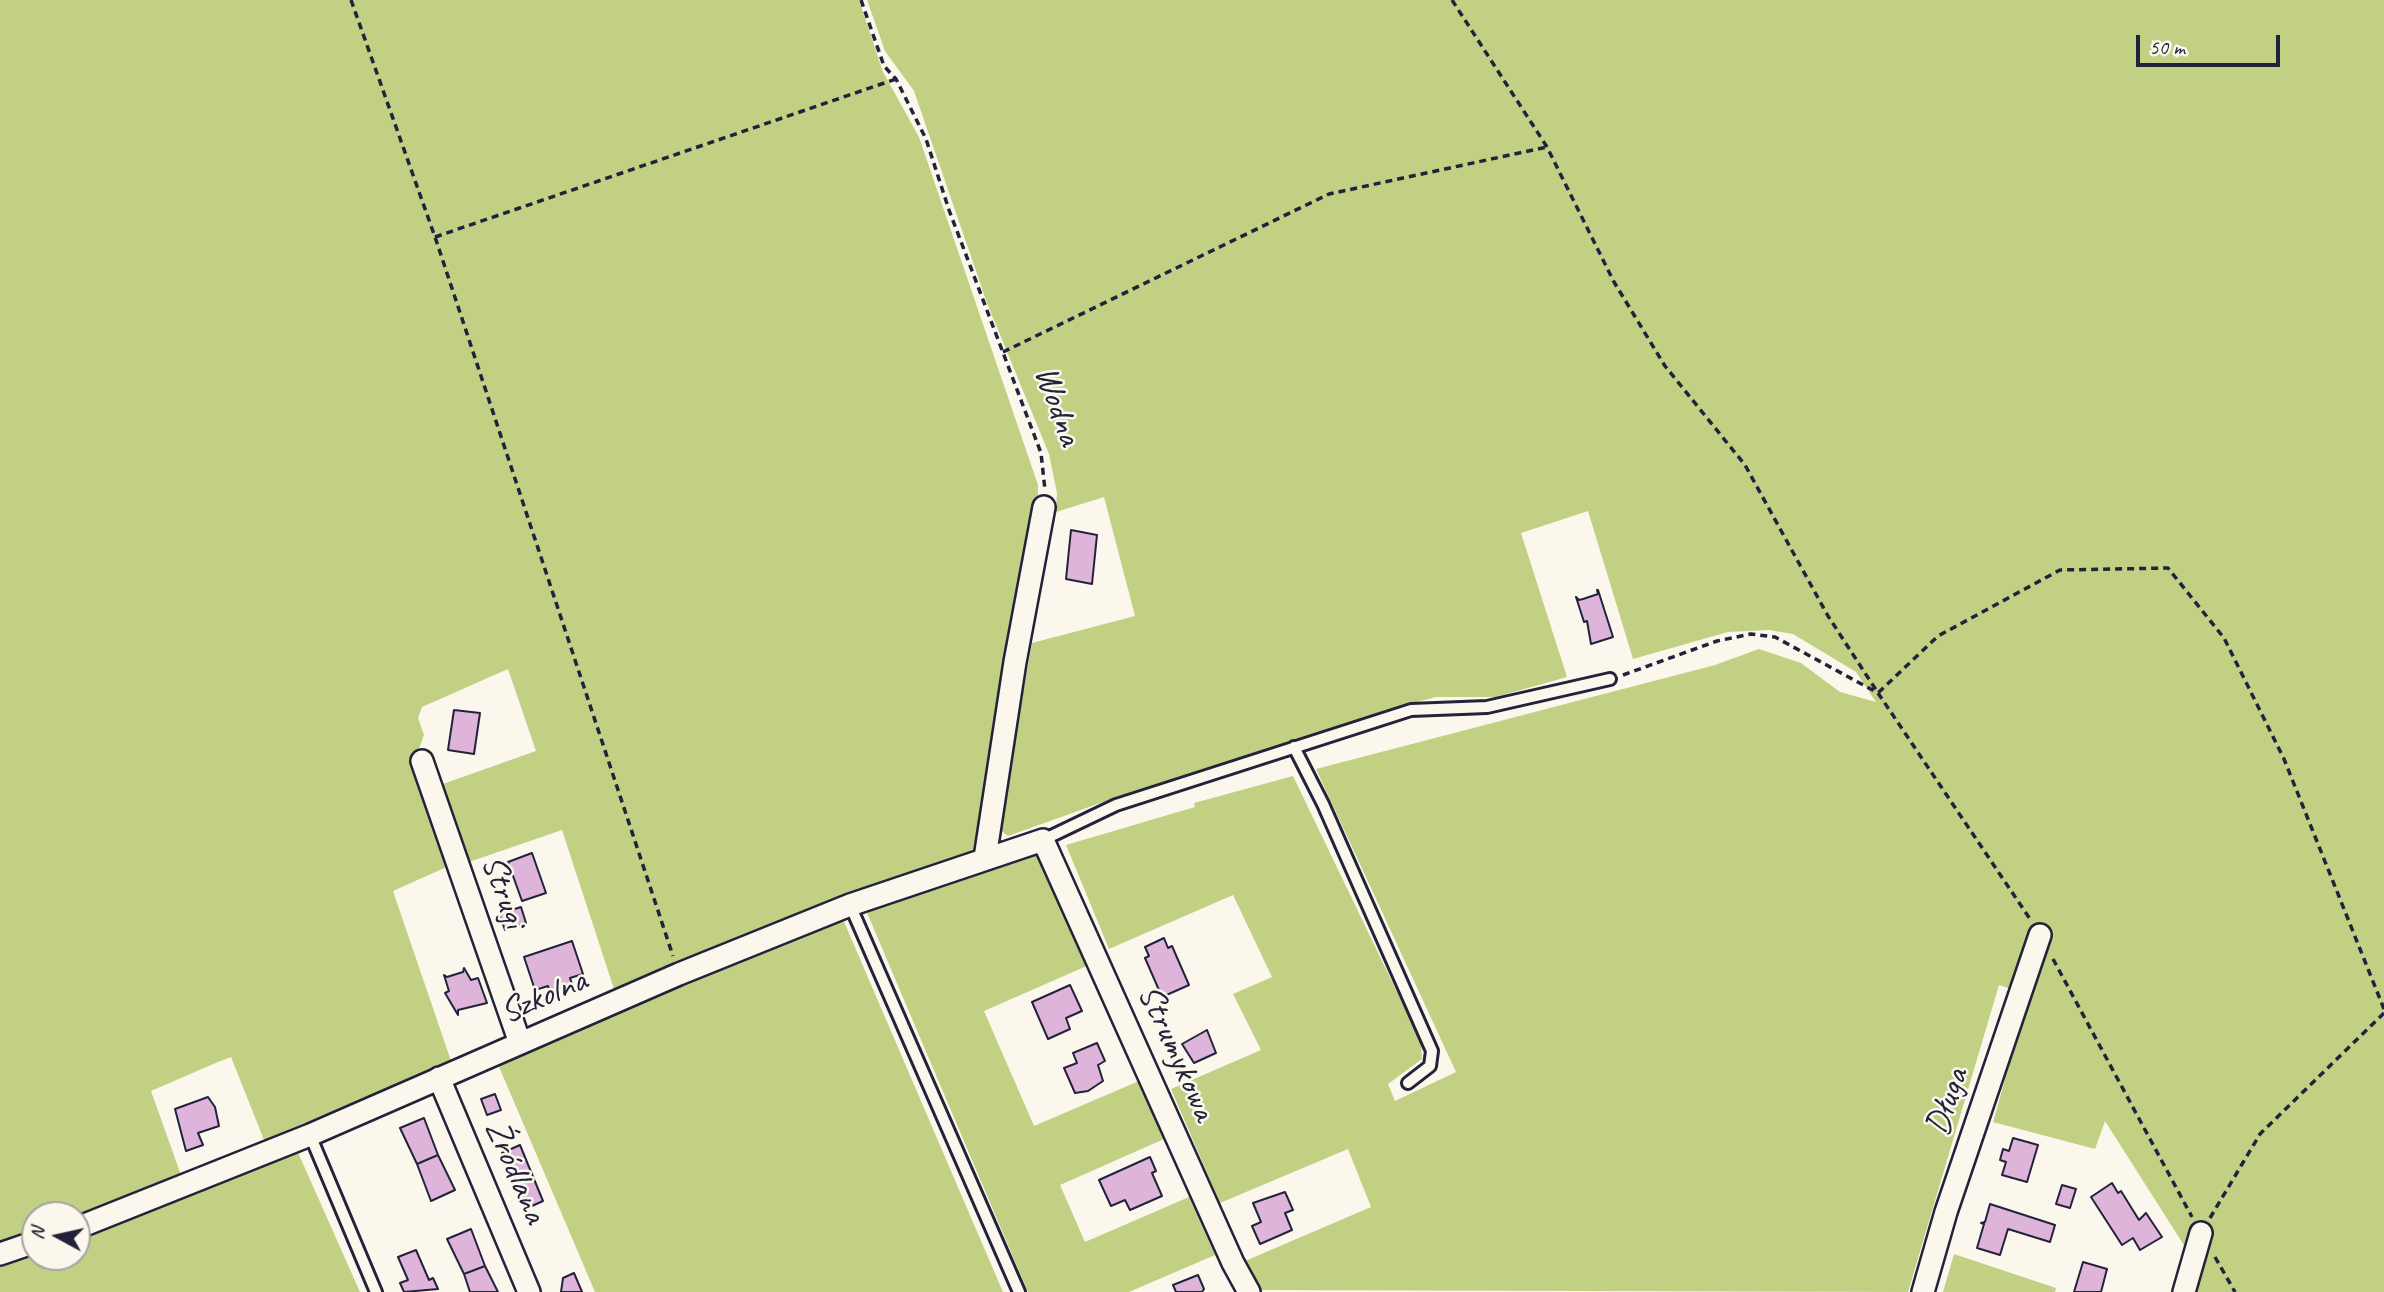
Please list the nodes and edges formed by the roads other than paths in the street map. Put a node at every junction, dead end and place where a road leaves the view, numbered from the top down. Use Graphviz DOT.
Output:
graph roads {
  1 [pos="1044,507"];
  2 [pos="1610,679"];
  3 [pos="1294,747"];
  4 [pos="422,761"];
  5 [pos="1043,840"];
  6 [pos="985,858"];
  7 [pos="850,905"];
  8 [pos="2040,934"];
  9 [pos="520,1044"];
  10 [pos="439,1078"];
  11 [pos="1408,1083"];
  12 [pos="310,1135"];
  13 [pos="91,1222"];
  14 [pos="2201,1233"];
  15 [pos="21,1247"];
  16 [pos="0,1254"];
  17 [pos="376,1292"];
  18 [pos="529,1292"];
  19 [pos="1019,1292"];
  20 [pos="1249,1292"];
  21 [pos="1923,1292"];
  22 [pos="2184,1292"];
  1 -- 6 [label="street"];
  2 -- 3 [label="lane"];
  3 -- 5 [label="lane"];
  3 -- 11 [label="lane"];
  4 -- 9 [label="street, Strugi"];
  5 -- 6 [label="street, Szkolna"];
  5 -- 20 [label="street, Strumykowa"];
  6 -- 7 [label="street, Szkolna"];
  7 -- 9 [label="street, Szkolna"];
  7 -- 19 [label="lane"];
  8 -- 21 [label="street, Długa"];
  9 -- 10 [label="street, Szkolna"];
  10 -- 12 [label="street, Szkolna"];
  10 -- 18 [label="street, Źródlana"];
  12 -- 13 [label="street, Szkolna"];
  12 -- 17 [label="lane"];
  14 -- 22 [label="street"];
  15 -- 16 [label="street"];
}
